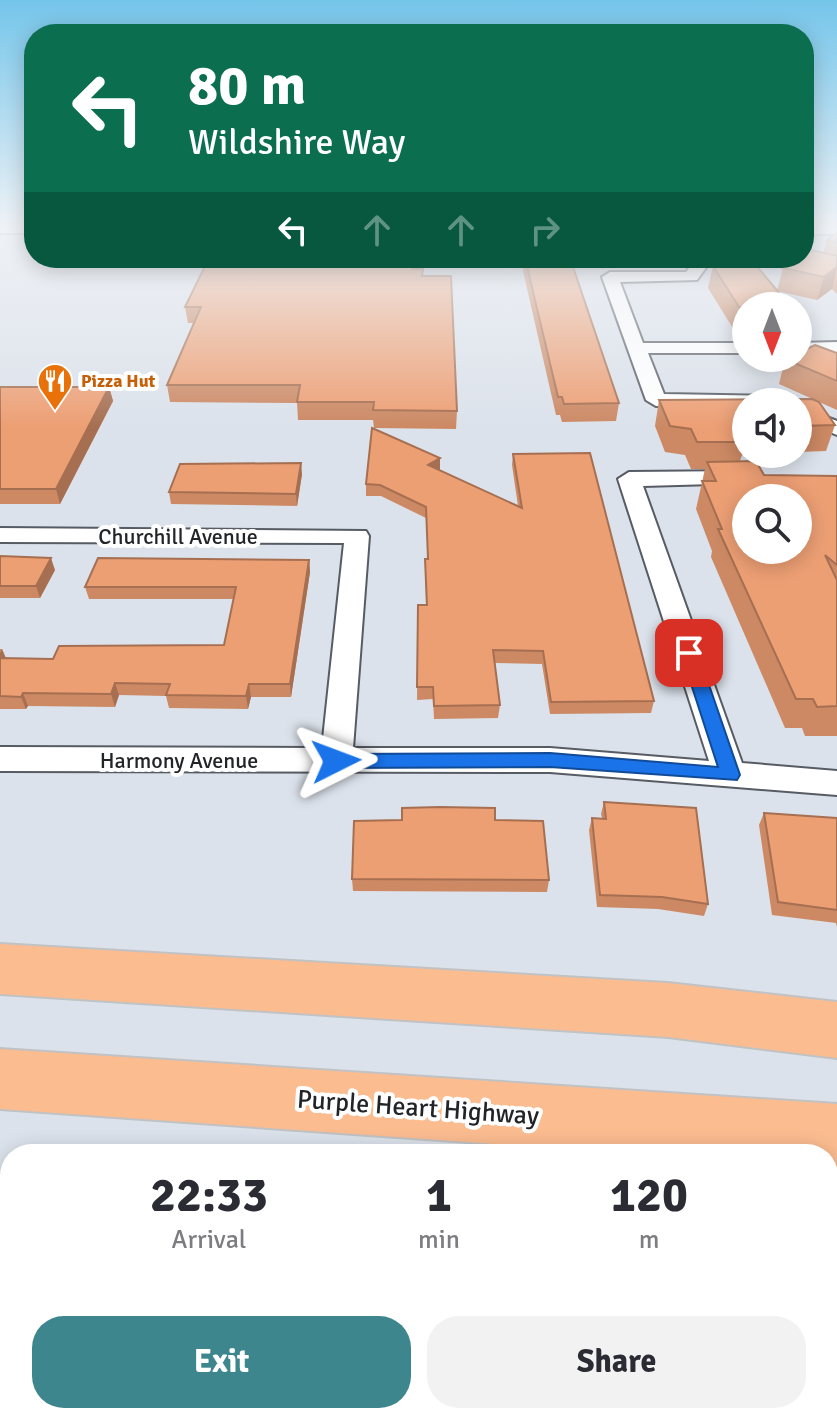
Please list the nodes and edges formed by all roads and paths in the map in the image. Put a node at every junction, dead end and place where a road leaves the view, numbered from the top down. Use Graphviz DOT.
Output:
graph roads {
  1 [pos="617,294"];
  2 [pos="837,347"];
  3 [pos="638,348"];
  4 [pos="732,348"];
  5 [pos="812,348"];
  6 [pos="732,401"];
  7 [pos="812,418"];
  8 [pos="837,429"];
  9 [pos="757,478"];
  10 [pos="0,535"];
  11 [pos="0,759"];
  12 [pos="336,761"];
  13 [pos="730,775"];
  14 [pos="837,783"];
  15 [pos="0,969"];
  16 [pos="837,1030"];
  17 [pos="0,1079"];
  18 [pos="837,1136"];
  1 -- 3 [label="street"];
  2 -- 5 [label="street"];
  3 -- 4 [label="street"];
  3 -- 6 [label="street"];
  7 -- 8 [label="street"];
  9 -- 13 [label="street"];
  10 -- 12 [label="street, Churchill Avenue"];
  11 -- 12 [label="street, Harmony Avenue"];
  12 -- 13 [label="street, Harmony Avenue"];
  13 -- 14 [label="street, Harmony Avenue"];
  15 -- 16 [label="highway"];
  17 -- 18 [label="highway, Purple Heart Highway"];
}
